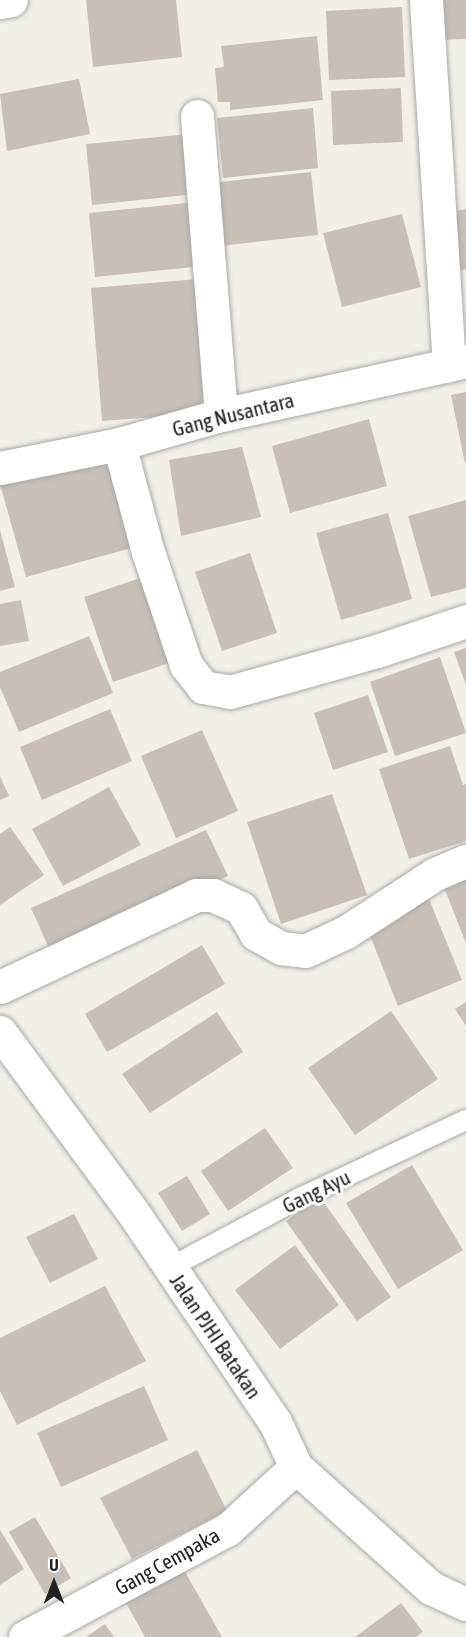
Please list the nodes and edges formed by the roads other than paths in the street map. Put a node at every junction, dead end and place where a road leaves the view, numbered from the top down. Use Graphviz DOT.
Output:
graph roads {
  1 [pos="11,0"];
  2 [pos="426,0"];
  3 [pos="0,2"];
  4 [pos="197,116"];
  5 [pos="457,363"];
  6 [pos="221,415"];
  7 [pos="119,444"];
  8 [pos="0,468"];
  9 [pos="466,621"];
  10 [pos="466,861"];
  11 [pos="0,987"];
  12 [pos="0,1032"];
  13 [pos="466,1120"];
  14 [pos="170,1268"];
  15 [pos="296,1467"];
  16 [pos="466,1604"];
  17 [pos="25,1637"];
  1 -- 3 [label="street"];
  2 -- 5 [label="street"];
  4 -- 6 [label="street"];
  5 -- 6 [label="street, Gang Nusantara"];
  6 -- 7 [label="street, Gang Nusantara"];
  7 -- 8 [label="street, Gang Nusantara"];
  7 -- 9 [label="street"];
  10 -- 11 [label="street"];
  12 -- 14 [label="street, Jalan PJHI Batakan"];
  13 -- 14 [label="lane, Gang Ayu"];
  14 -- 15 [label="street, Jalan PJHI Batakan"];
  15 -- 16 [label="street, Jalan PJHI Batakan"];
  15 -- 17 [label="street, Gang Cempaka"];
}
